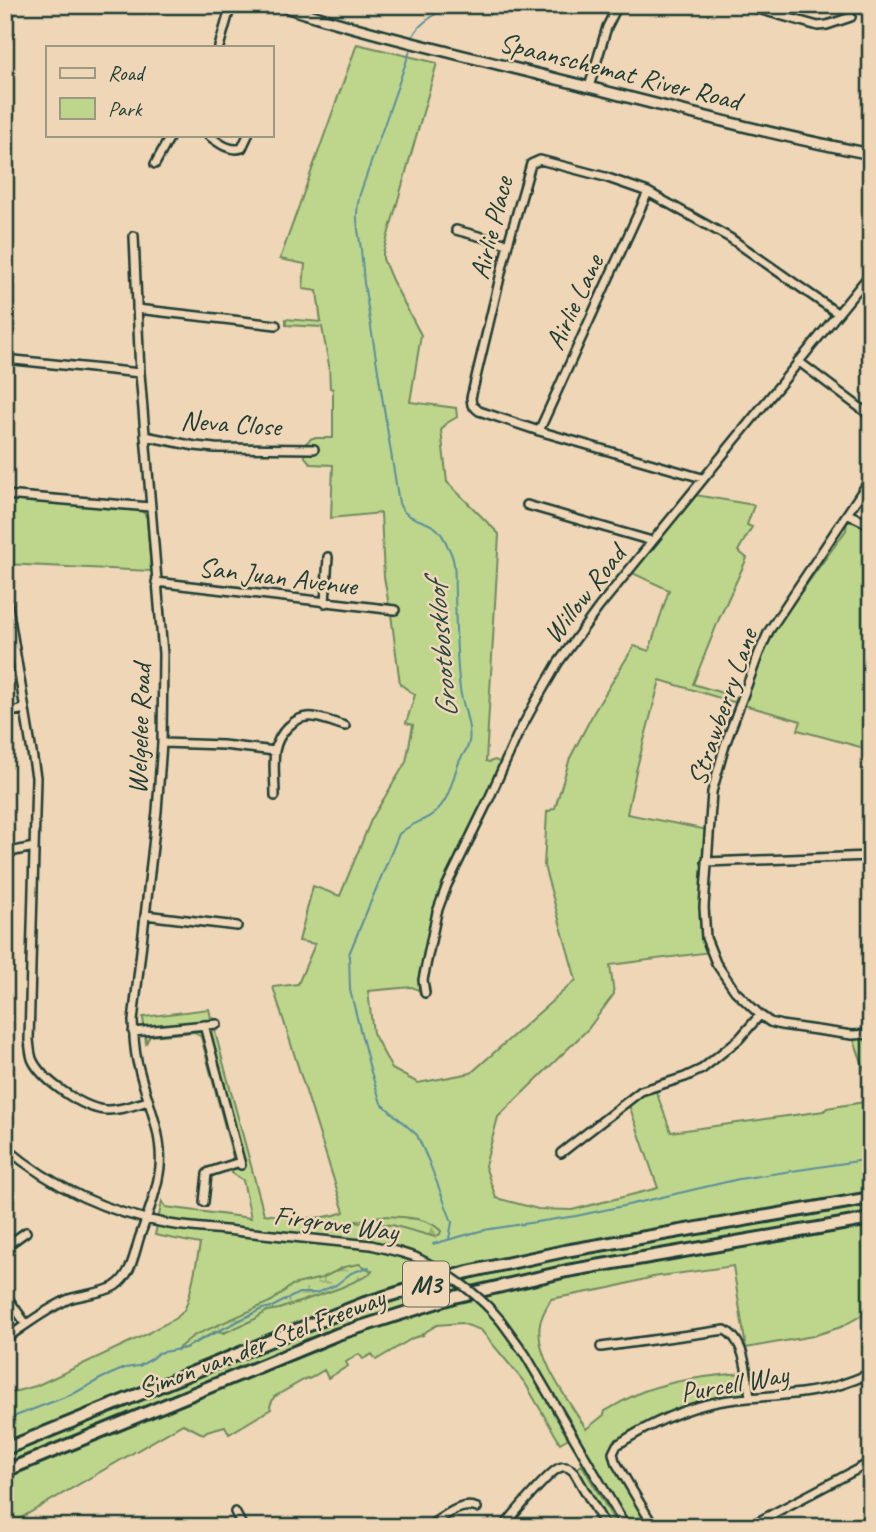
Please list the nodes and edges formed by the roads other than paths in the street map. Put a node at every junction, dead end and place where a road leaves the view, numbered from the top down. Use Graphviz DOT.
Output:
graph roads {
  1 [pos="231,5"];
  2 [pos="279,5"];
  3 [pos="618,5"];
  4 [pos="744,5"];
  5 [pos="851,17"];
  6 [pos="219,46"];
  7 [pos="589,87"];
  8 [pos="170,136"];
  9 [pos="210,136"];
  10 [pos="248,136"];
  11 [pos="871,154"];
  12 [pos="155,164"];
  13 [pos="648,192"];
  14 [pos="456,230"];
  15 [pos="134,236"];
  16 [pos="508,244"];
  17 [pos="871,273"];
  18 [pos="137,309"];
  19 [pos="837,313"];
  20 [pos="276,325"];
  21 [pos="5,359"];
  22 [pos="798,361"];
  23 [pos="140,373"];
  24 [pos="871,416"];
  25 [pos="538,431"];
  26 [pos="145,436"];
  27 [pos="314,449"];
  28 [pos="702,478"];
  29 [pos="871,478"];
  30 [pos="5,495"];
  31 [pos="527,505"];
  32 [pos="150,507"];
  33 [pos="848,514"];
  34 [pos="871,524"];
  35 [pos="652,541"];
  36 [pos="328,557"];
  37 [pos="156,582"];
  38 [pos="5,588"];
  39 [pos="325,603"];
  40 [pos="394,610"];
  41 [pos="25,709"];
  42 [pos="5,713"];
  43 [pos="345,726"];
  44 [pos="162,743"];
  45 [pos="275,751"];
  46 [pos="275,796"];
  47 [pos="34,847"];
  48 [pos="5,853"];
  49 [pos="871,856"];
  50 [pos="706,862"];
  51 [pos="145,915"];
  52 [pos="237,926"];
  53 [pos="425,993"];
  54 [pos="760,1015"];
  55 [pos="217,1024"];
  56 [pos="204,1025"];
  57 [pos="133,1032"];
  58 [pos="871,1034"];
  59 [pos="148,1101"];
  60 [pos="5,1147"];
  61 [pos="561,1153"];
  62 [pos="871,1198"];
  63 [pos="204,1202"];
  64 [pos="146,1219"];
  65 [pos="871,1219"];
  66 [pos="26,1232"];
  67 [pos="5,1247"];
  68 [pos="5,1294"];
  69 [pos="26,1324"];
  70 [pos="5,1339"];
  71 [pos="601,1347"];
  72 [pos="871,1373"];
  73 [pos="750,1397"];
  74 [pos="5,1450"];
  75 [pos="871,1462"];
  76 [pos="5,1471"];
  77 [pos="477,1508"];
  78 [pos="235,1512"];
  79 [pos="243,1527"];
  80 [pos="428,1527"];
  81 [pos="504,1527"];
  82 [pos="606,1527"];
  83 [pos="626,1527"];
  84 [pos="654,1527"];
  85 [pos="748,1527"];
  1 -- 6 [label="street"];
  2 -- 7 [label="main road, Spaanschemat River Road"];
  3 -- 7 [label="street"];
  4 -- 5 [label="street"];
  7 -- 11 [label="main road, Spaanschemat River Road"];
  8 -- 12 [label="street"];
  9 -- 10 [label="street"];
  13 -- 16 [label="street, Airlie Place"];
  13 -- 19 [label="street, Airlie Place"];
  13 -- 25 [label="street, Airlie Lane"];
  14 -- 16 [label="street"];
  15 -- 18 [label="street, Welgelee Road"];
  16 -- 25 [label="street, Airlie Place"];
  17 -- 19 [label="street, Willow Road"];
  18 -- 20 [label="street"];
  18 -- 23 [label="street, Welgelee Road"];
  19 -- 22 [label="street, Willow Road"];
  21 -- 23 [label="street"];
  22 -- 24 [label="street"];
  22 -- 28 [label="street, Willow Road"];
  23 -- 26 [label="street, Welgelee Road"];
  25 -- 28 [label="street, Airlie Place"];
  26 -- 27 [label="street, Neva Close"];
  26 -- 32 [label="street, Welgelee Road"];
  28 -- 35 [label="street, Willow Road"];
  29 -- 33 [label="street, Strawberry Lane"];
  30 -- 32 [label="street"];
  31 -- 35 [label="street"];
  32 -- 37 [label="street, Welgelee Road"];
  33 -- 34 [label="street"];
  33 -- 50 [label="street, Strawberry Lane"];
  35 -- 53 [label="street, Willow Road"];
  36 -- 39 [label="street"];
  37 -- 39 [label="street, San Juan Avenue"];
  37 -- 44 [label="street, Welgelee Road"];
  38 -- 41 [label="street"];
  39 -- 40 [label="street, San Juan Avenue"];
  41 -- 42 [label="street"];
  41 -- 47 [label="street"];
  43 -- 45 [label="street"];
  44 -- 45 [label="street"];
  44 -- 51 [label="street, Welgelee Road"];
  45 -- 46 [label="street"];
  47 -- 48 [label="street"];
  47 -- 59 [label="street"];
  49 -- 50 [label="street"];
  50 -- 54 [label="street, Strawberry Lane"];
  51 -- 52 [label="street"];
  51 -- 57 [label="street, Welgelee Road"];
  54 -- 58 [label="street, Strawberry Lane"];
  54 -- 61 [label="street"];
  55 -- 56 [label="street"];
  56 -- 57 [label="street"];
  56 -- 63 [label="street"];
  57 -- 59 [label="street, Welgelee Road"];
  59 -- 64 [label="street, Welgelee Road"];
  60 -- 64 [label="street, Firgrove Way"];
  62 -- 74 [label="highway, Simon van der Stel Freeway / M3"];
  64 -- 69 [label="street, Welgelee Road"];
  64 -- 83 [label="street, Firgrove Way, bridge"];
  65 -- 76 [label="highway, Simon van der Stel Freeway / M3"];
  66 -- 67 [label="street"];
  68 -- 69 [label="street"];
  69 -- 70 [label="street, Welgelee Road"];
  71 -- 73 [label="street"];
  72 -- 73 [label="street, Purcell Way"];
  73 -- 84 [label="street, Purcell Way"];
  75 -- 85 [label="street"];
  77 -- 80 [label="street"];
  78 -- 79 [label="street"];
  81 -- 82 [label="street"];
}
